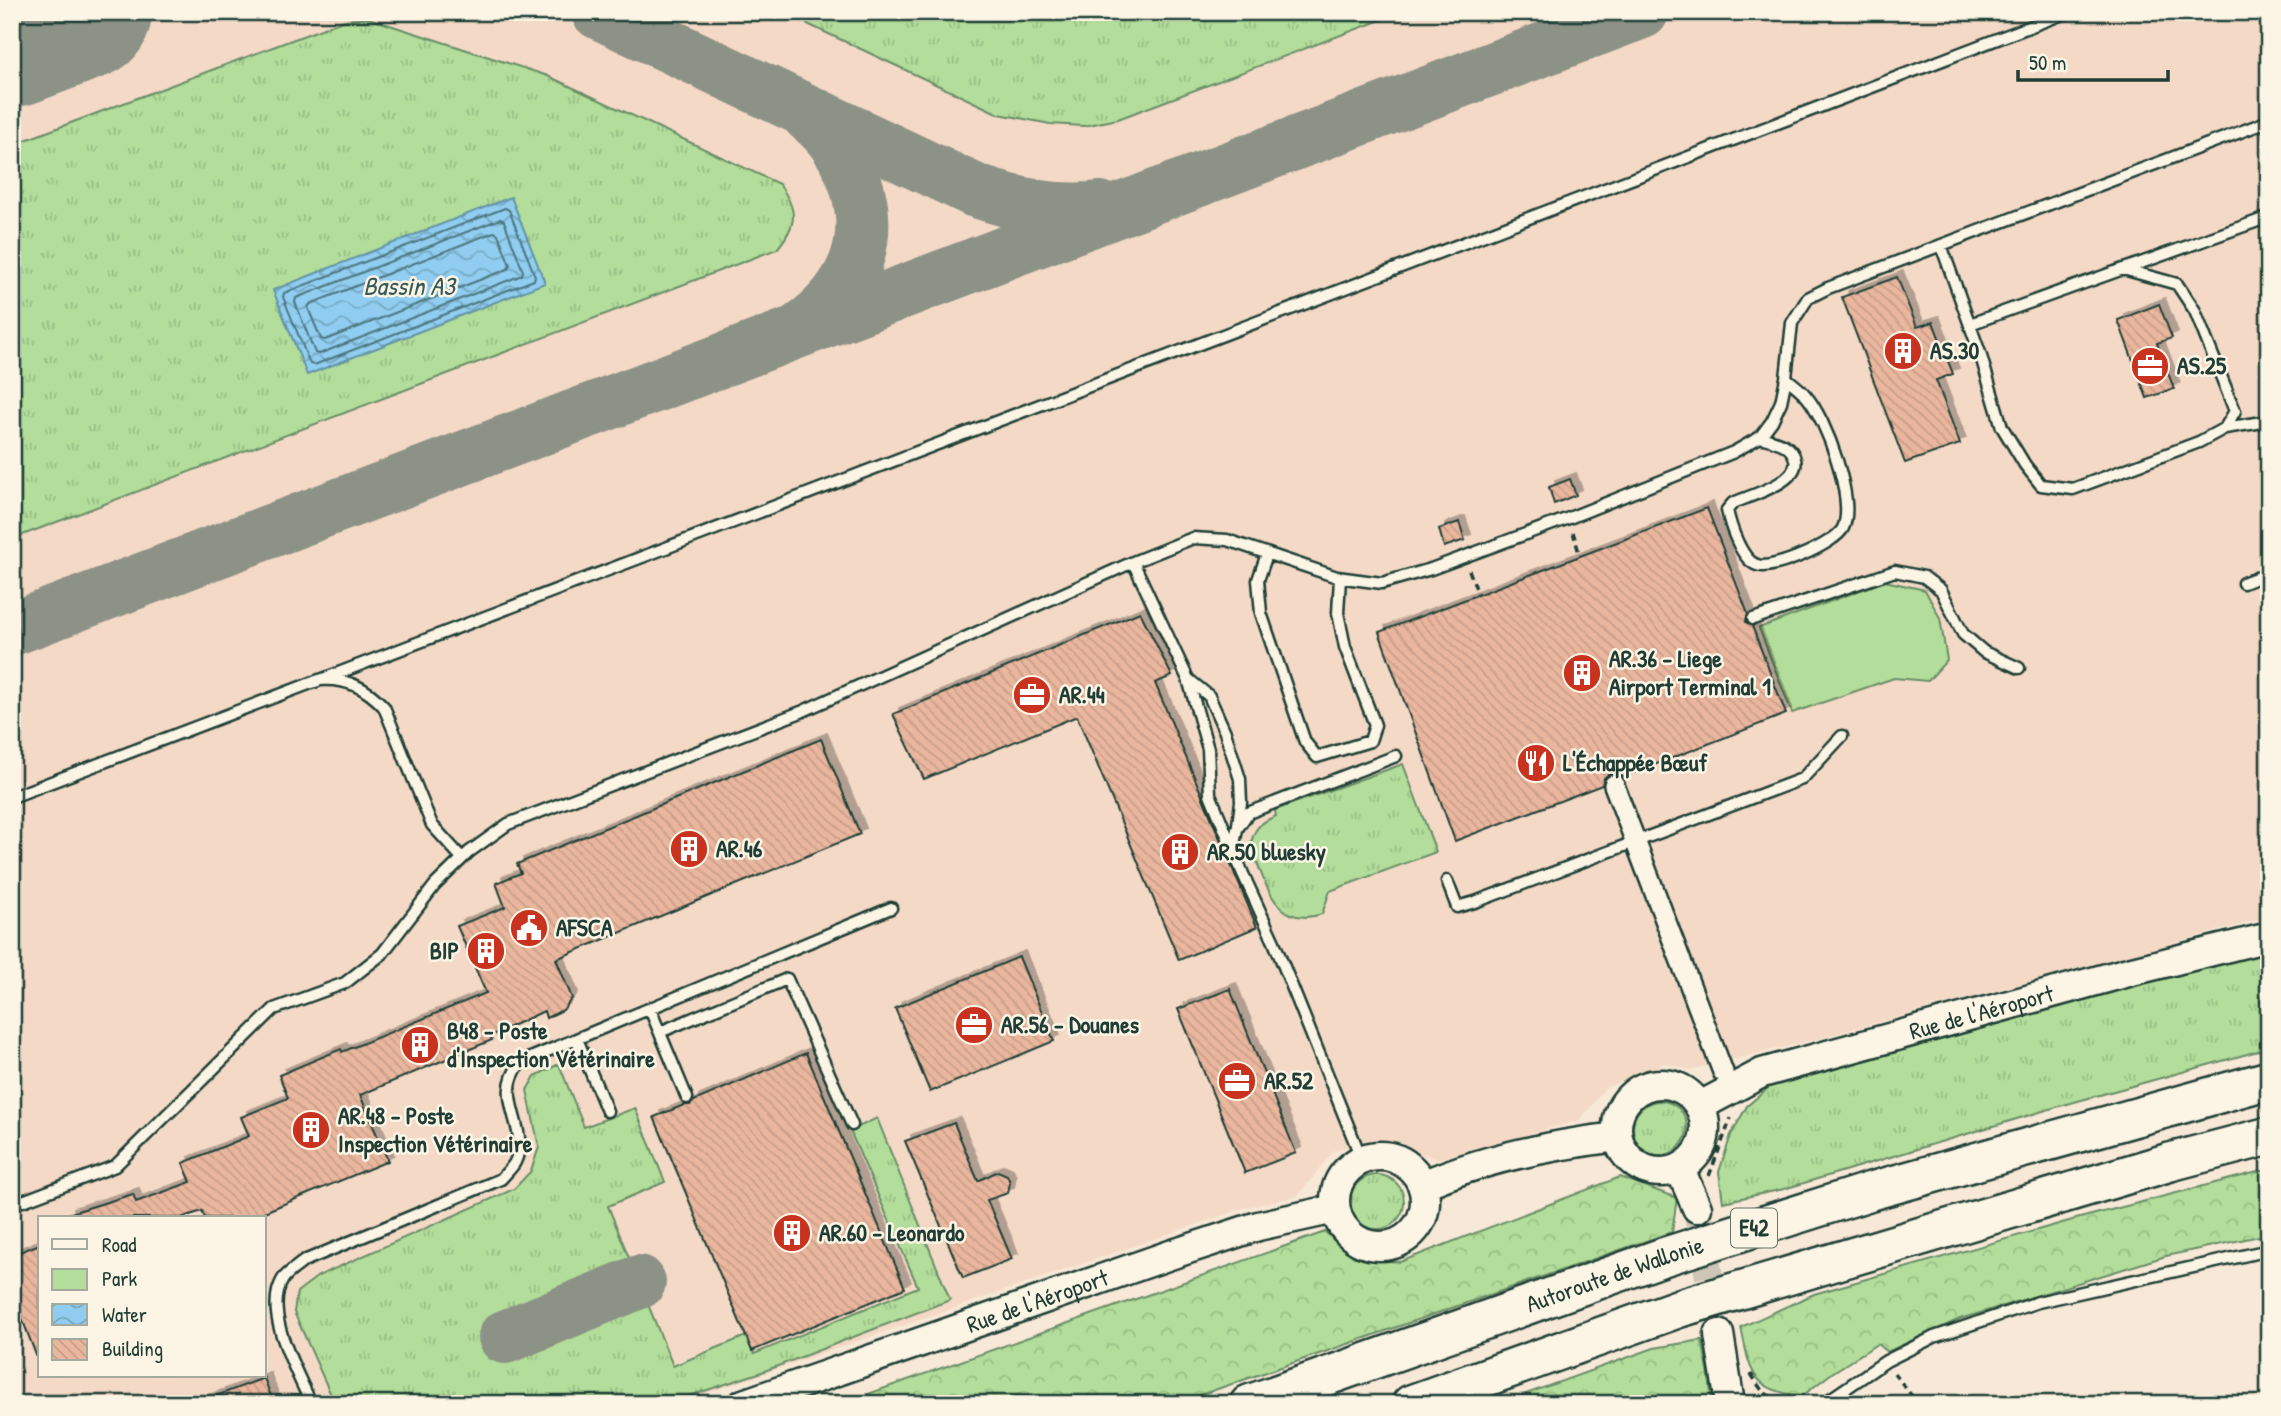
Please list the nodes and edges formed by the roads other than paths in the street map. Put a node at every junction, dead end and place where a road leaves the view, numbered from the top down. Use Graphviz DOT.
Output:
graph roads {
  1 [pos="2068,12"];
  2 [pos="2269,121"];
  3 [pos="2269,218"];
  4 [pos="1941,245"];
  5 [pos="2123,269"];
  6 [pos="1970,324"];
  7 [pos="1786,378"];
  8 [pos="2269,421"];
  9 [pos="2225,428"];
  10 [pos="1760,437"];
  11 [pos="1267,554"];
  12 [pos="1133,562"];
  13 [pos="2269,573"];
  14 [pos="1340,578"];
  15 [pos="2244,583"];
  16 [pos="1753,619"];
  17 [pos="2019,668"];
  18 [pos="1188,679"];
  19 [pos="315,682"];
  20 [pos="1842,736"];
  21 [pos="1396,756"];
  22 [pos="1614,785"];
  23 [pos="12,797"];
  24 [pos="1237,829"];
  25 [pos="1635,841"];
  26 [pos="1233,850"];
  27 [pos="462,858"];
  28 [pos="1447,881"];
  29 [pos="891,908"];
  30 [pos="2269,937"];
  31 [pos="650,1009"];
  32 [pos="660,1032"];
  33 [pos="577,1039"];
  34 [pos="1728,1080"];
  35 [pos="2269,1080"];
  36 [pos="687,1098"];
  37 [pos="1700,1106"];
  38 [pos="607,1111"];
  39 [pos="852,1125"];
  40 [pos="1617,1136"];
  41 [pos="2269,1136"];
  42 [pos="1362,1160"];
  43 [pos="1680,1169"];
  44 [pos="1423,1185"];
  45 [pos="1703,1196"];
  46 [pos="12,1199"];
  47 [pos="1335,1209"];
  48 [pos="2269,1250"];
  49 [pos="1719,1335"];
  50 [pos="311,1404"];
  51 [pos="743,1404"];
  52 [pos="1249,1404"];
  53 [pos="1410,1404"];
  54 [pos="1730,1404"];
  55 [pos="1823,1404"];
  1 -- 19 [label="lane"];
  2 -- 4 [label="lane"];
  3 -- 5 [label="lane"];
  4 -- 6 [label="lane"];
  4 -- 7 [label="lane"];
  5 -- 6 [label="lane"];
  5 -- 9 [label="lane"];
  6 -- 9 [label="lane"];
  7 -- 10 [label="lane"];
  7 -- 10 [label="lane"];
  8 -- 9 [label="lane"];
  10 -- 14 [label="lane"];
  11 -- 12 [label="lane"];
  11 -- 14 [label="lane"];
  11 -- 14 [label="lane"];
  12 -- 18 [label="lane"];
  12 -- 27 [label="lane"];
  13 -- 15 [label="lane"];
  16 -- 17 [label="lane"];
  18 -- 24 [label="lane"];
  18 -- 26 [label="lane"];
  19 -- 23 [label="lane"];
  19 -- 27 [label="lane"];
  20 -- 25 [label="lane"];
  21 -- 24 [label="lane"];
  22 -- 25 [label="street"];
  24 -- 26 [label="lane"];
  25 -- 28 [label="lane"];
  25 -- 34 [label="street"];
  26 -- 42 [label="lane"];
  27 -- 46 [label="lane"];
  29 -- 31 [label="lane"];
  30 -- 34 [label="street, Rue de l'Aéroport"];
  31 -- 32 [label="lane"];
  31 -- 33 [label="lane"];
  32 -- 36 [label="lane"];
  32 -- 39 [label="lane"];
  33 -- 38 [label="lane"];
  33 -- 50 [label="lane"];
  34 -- 37 [label="street, Rue de l'Aéroport"];
  35 -- 52 [label="highway, Autoroute de Wallonie / E42"];
  37 -- 40 [label="street"];
  37 -- 43 [label="street"];
  40 -- 43 [label="street"];
  40 -- 44 [label="street"];
  41 -- 53 [label="highway, E42"];
  42 -- 44 [label="street"];
  42 -- 47 [label="street"];
  43 -- 45 [label="street"];
  44 -- 47 [label="street"];
  47 -- 51 [label="street, Rue de l'Aéroport"];
  48 -- 55 [label="lane"];
  49 -- 54 [label="street"];
}
